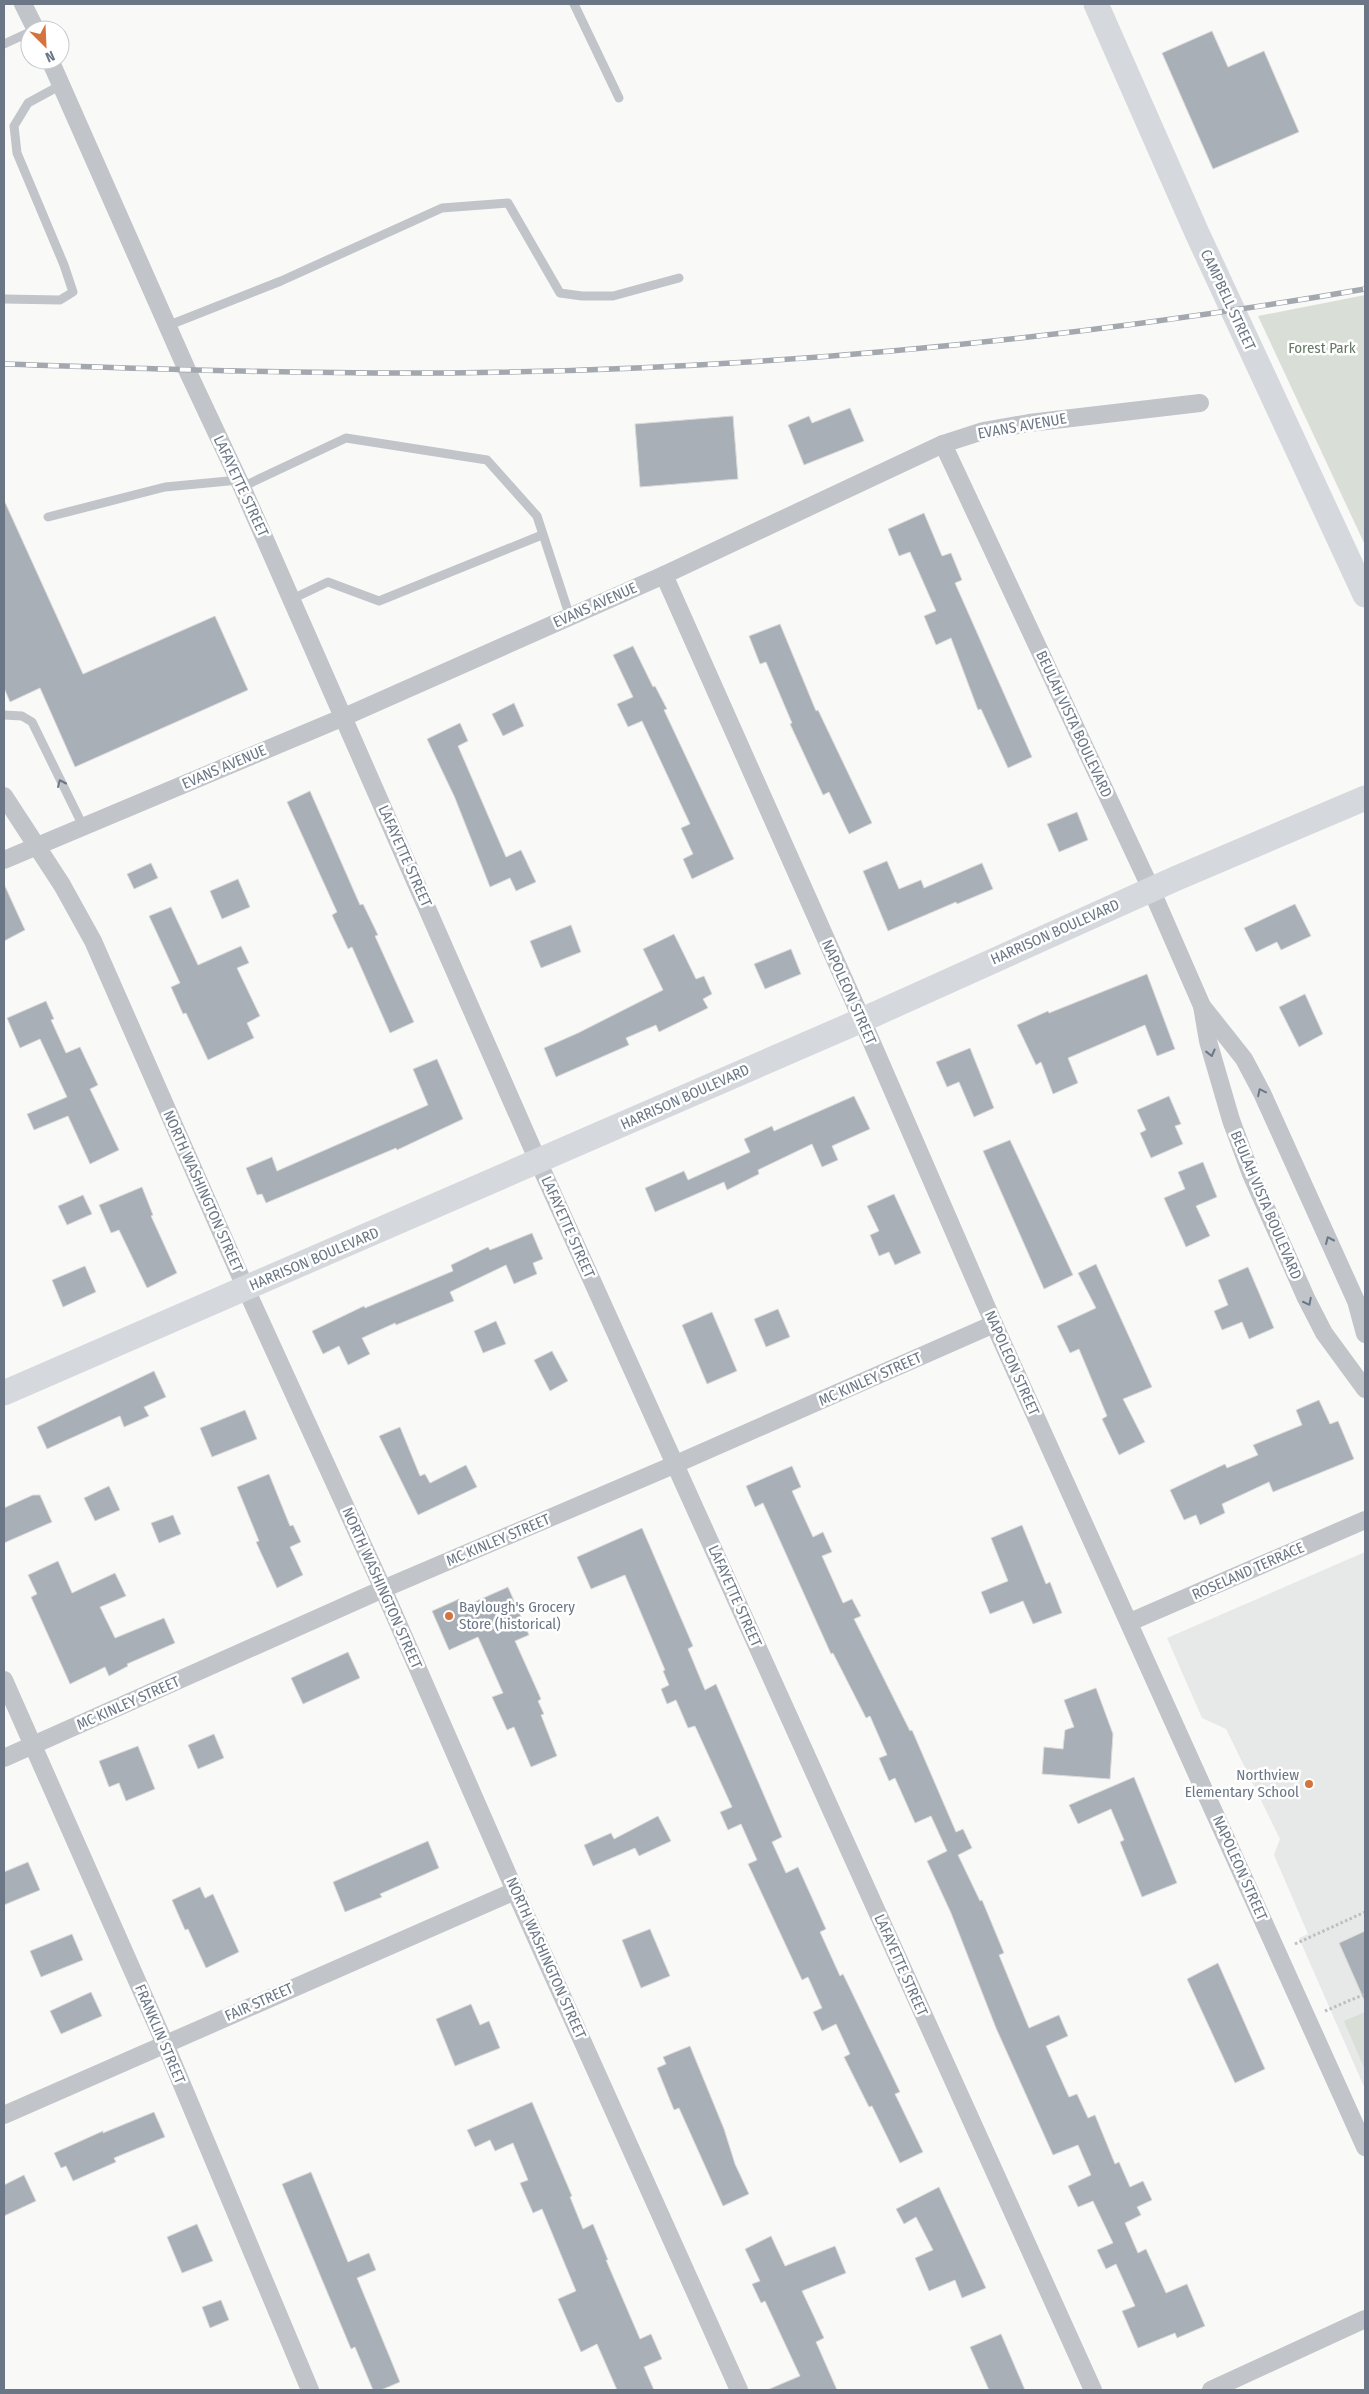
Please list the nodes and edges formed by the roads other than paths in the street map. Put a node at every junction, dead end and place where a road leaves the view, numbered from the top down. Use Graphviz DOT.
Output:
graph roads {
  1 [pos="23,4"];
  2 [pos="574,4"];
  3 [pos="1096,4"];
  4 [pos="30,20"];
  5 [pos="20,37"];
  6 [pos="4,44"];
  7 [pos="54,70"];
  8 [pos="61,85"];
  9 [pos="619,98"];
  10 [pos="679,278"];
  11 [pos="4,299"];
  12 [pos="167,326"];
  13 [pos="1200,402"];
  14 [pos="943,444"];
  15 [pos="241,483"];
  16 [pos="48,517"];
  17 [pos="542,535"];
  18 [pos="664,575"];
  19 [pos="1365,595"];
  20 [pos="292,599"];
  21 [pos="570,617"];
  22 [pos="4,715"];
  23 [pos="344,717"];
  24 [pos="4,796"];
  25 [pos="1365,798"];
  26 [pos="83,826"];
  27 [pos="36,846"];
  28 [pos="4,860"];
  29 [pos="1151,889"];
  30 [pos="1202,1006"];
  31 [pos="862,1020"];
  32 [pos="538,1161"];
  33 [pos="246,1289"];
  34 [pos="994,1324"];
  35 [pos="1365,1334"];
  36 [pos="1365,1388"];
  37 [pos="4,1393"];
  38 [pos="676,1464"];
  39 [pos="1365,1520"];
  40 [pos="383,1590"];
  41 [pos="1130,1622"];
  42 [pos="4,1680"];
  43 [pos="33,1746"];
  44 [pos="4,1758"];
  45 [pos="515,1890"];
  46 [pos="165,2044"];
  47 [pos="4,2114"];
  48 [pos="1365,2148"];
  49 [pos="1365,2319"];
  50 [pos="310,2390"];
  51 [pos="739,2390"];
  52 [pos="1093,2390"];
  53 [pos="1211,2390"];
  1 -- 4 [label="street"];
  2 -- 9 [label="lane"];
  3 -- 19 [label="street, CAMPBELL STREET"];
  5 -- 6 [label="lane"];
  7 -- 8 [label="street, LAFAYETTE STREET"];
  8 -- 11 [label="lane"];
  8 -- 12 [label="street, LAFAYETTE STREET"];
  10 -- 12 [label="lane"];
  12 -- 15 [label="street, LAFAYETTE STREET"];
  13 -- 14 [label="street, EVANS AVENUE"];
  14 -- 18 [label="street, EVANS AVENUE"];
  14 -- 29 [label="street, BEULAH VISTA BOULEVARD"];
  15 -- 16 [label="lane"];
  15 -- 17 [label="lane"];
  15 -- 20 [label="street, LAFAYETTE STREET"];
  17 -- 20 [label="lane"];
  17 -- 21 [label="lane"];
  18 -- 21 [label="street, EVANS AVENUE"];
  18 -- 31 [label="street, NAPOLEON STREET"];
  20 -- 23 [label="street, LAFAYETTE STREET"];
  21 -- 23 [label="street, EVANS AVENUE"];
  26 -- 22 [label="lane, one-way"];
  23 -- 26 [label="street, EVANS AVENUE"];
  23 -- 32 [label="street, LAFAYETTE STREET"];
  24 -- 27 [label="street, NORTH WASHINGTON STREET"];
  25 -- 29 [label="street, HARRISON BOULEVARD"];
  26 -- 27 [label="street, EVANS AVENUE"];
  27 -- 28 [label="street, EVANS AVENUE"];
  27 -- 33 [label="street, NORTH WASHINGTON STREET"];
  29 -- 30 [label="street, BEULAH VISTA BOULEVARD"];
  29 -- 31 [label="street, HARRISON BOULEVARD"];
  35 -- 30 [label="street, BEULAH VISTA BOULEVARD, one-way"];
  30 -- 36 [label="street, BEULAH VISTA BOULEVARD, one-way"];
  31 -- 32 [label="street, HARRISON BOULEVARD"];
  31 -- 34 [label="street, NAPOLEON STREET"];
  32 -- 33 [label="street, HARRISON BOULEVARD"];
  32 -- 38 [label="street, LAFAYETTE STREET"];
  33 -- 37 [label="street, HARRISON BOULEVARD"];
  33 -- 40 [label="street, NORTH WASHINGTON STREET"];
  34 -- 38 [label="street, MC KINLEY STREET"];
  34 -- 41 [label="street, NAPOLEON STREET"];
  38 -- 40 [label="street, MC KINLEY STREET"];
  38 -- 52 [label="street, LAFAYETTE STREET"];
  39 -- 41 [label="street, ROSELAND TERRACE"];
  40 -- 43 [label="street, MC KINLEY STREET"];
  40 -- 45 [label="street, NORTH WASHINGTON STREET"];
  41 -- 48 [label="street, NAPOLEON STREET"];
  42 -- 43 [label="street, FRANKLIN STREET"];
  43 -- 44 [label="street, MC KINLEY STREET"];
  43 -- 46 [label="street, FRANKLIN STREET"];
  45 -- 46 [label="street, FAIR STREET"];
  45 -- 51 [label="street, NORTH WASHINGTON STREET"];
  46 -- 47 [label="street, FAIR STREET"];
  46 -- 50 [label="street, FRANKLIN STREET"];
  49 -- 53 [label="street"];
}
